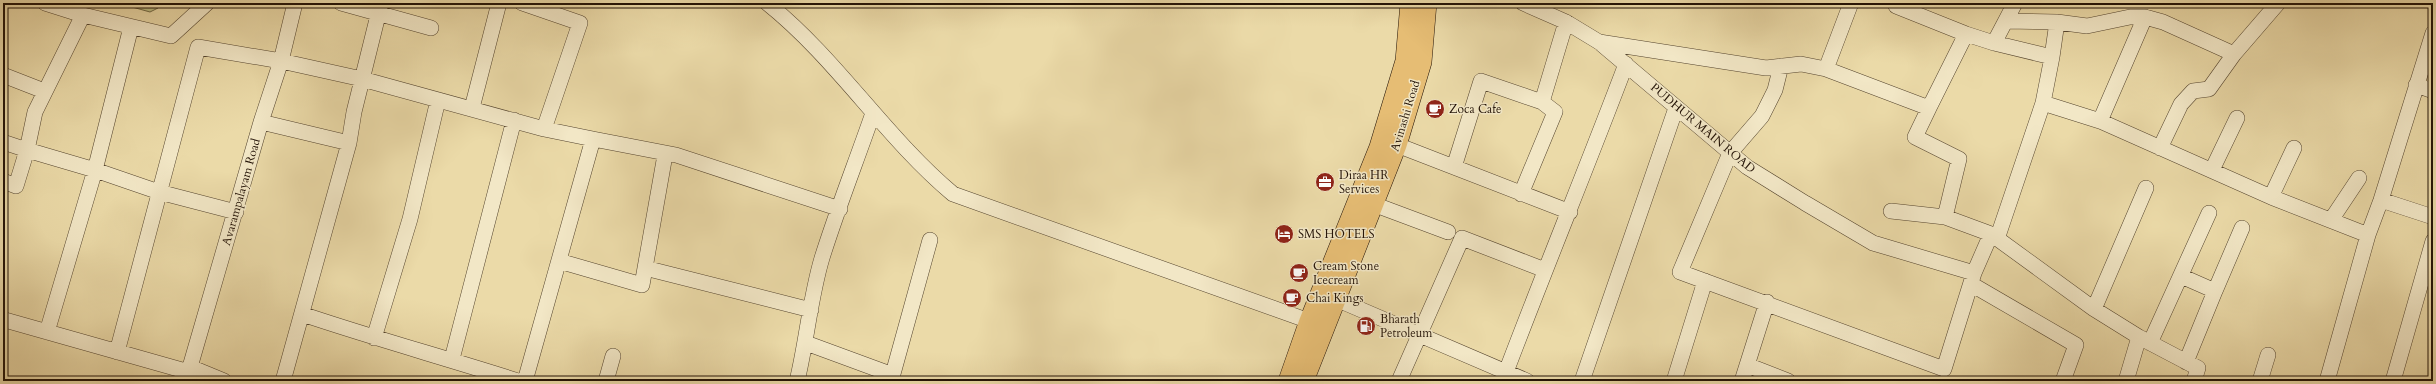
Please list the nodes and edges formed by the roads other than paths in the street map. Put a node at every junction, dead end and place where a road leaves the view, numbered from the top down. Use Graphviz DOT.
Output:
graph roads {
  1 [pos="45,3"];
  2 [pos="207,3"];
  3 [pos="295,3"];
  4 [pos="341,3"];
  5 [pos="499,3"];
  6 [pos="522,3"];
  7 [pos="767,3"];
  8 [pos="1410,3"];
  9 [pos="1427,3"];
  10 [pos="1523,3"];
  11 [pos="1851,3"];
  12 [pos="2278,3"];
  13 [pos="2013,4"];
  14 [pos="1896,6"];
  15 [pos="380,8"];
  16 [pos="83,16"];
  17 [pos="2145,17"];
  18 [pos="2006,21"];
  19 [pos="1566,22"];
  20 [pos="2056,22"];
  21 [pos="131,27"];
  22 [pos="431,28"];
  23 [pos="2433,33"];
  24 [pos="1966,34"];
  25 [pos="1599,42"];
  26 [pos="1994,43"];
  27 [pos="2234,54"];
  28 [pos="2052,57"];
  29 [pos="281,61"];
  30 [pos="1626,64"];
  31 [pos="1781,66"];
  32 [pos="1826,69"];
  33 [pos="3,75"];
  34 [pos="362,79"];
  35 [pos="2416,85"];
  36 [pos="44,91"];
  37 [pos="2433,91"];
  38 [pos="438,100"];
  39 [pos="1542,102"];
  40 [pos="2043,103"];
  41 [pos="472,108"];
  42 [pos="1676,108"];
  43 [pos="1929,108"];
  44 [pos="873,114"];
  45 [pos="2237,118"];
  46 [pos="514,120"];
  47 [pos="2100,121"];
  48 [pos="261,122"];
  49 [pos="544,129"];
  50 [pos="593,139"];
  51 [pos="3,142"];
  52 [pos="349,143"];
  53 [pos="1397,145"];
  54 [pos="2160,148"];
  55 [pos="2294,148"];
  56 [pos="27,150"];
  57 [pos="1730,153"];
  58 [pos="665,154"];
  59 [pos="1380,166"];
  60 [pos="1454,166"];
  61 [pos="95,170"];
  62 [pos="2212,170"];
  63 [pos="2359,178"];
  64 [pos="3,181"];
  65 [pos="2146,188"];
  66 [pos="160,192"];
  67 [pos="1522,194"];
  68 [pos="2271,197"];
  69 [pos="2381,200"];
  70 [pos="1366,201"];
  71 [pos="840,209"];
  72 [pos="1891,211"];
  73 [pos="236,212"];
  74 [pos="1570,212"];
  75 [pos="2209,213"];
  76 [pos="1945,217"];
  77 [pos="2433,217"];
  78 [pos="2331,220"];
  79 [pos="2242,228"];
  80 [pos="1448,232"];
  81 [pos="2368,235"];
  82 [pos="1994,237"];
  83 [pos="930,240"];
  84 [pos="2433,241"];
  85 [pos="559,261"];
  86 [pos="645,268"];
  87 [pos="1545,270"];
  88 [pos="2181,276"];
  89 [pos="1972,279"];
  90 [pos="1705,281"];
  91 [pos="2216,291"];
  92 [pos="1336,299"];
  93 [pos="1767,302"];
  94 [pos="2094,309"];
  95 [pos="810,310"];
  96 [pos="302,314"];
  97 [pos="5,320"];
  98 [pos="1309,321"];
  99 [pos="47,332"];
  100 [pos="1420,336"];
  101 [pos="374,338"];
  102 [pos="2145,340"];
  103 [pos="806,343"];
  104 [pos="117,352"];
  105 [pos="2268,355"];
  106 [pos="613,356"];
  107 [pos="452,360"];
  108 [pos="2186,362"];
  109 [pos="1747,365"];
  110 [pos="1506,372"];
  111 [pos="189,374"];
  112 [pos="892,378"];
  113 [pos="224,381"];
  114 [pos="283,381"];
  115 [pos="518,381"];
  116 [pos="524,381"];
  117 [pos="606,381"];
  118 [pos="797,381"];
  119 [pos="1288,381"];
  120 [pos="1304,381"];
  121 [pos="1400,381"];
  122 [pos="1527,381"];
  123 [pos="1582,381"];
  124 [pos="1674,381"];
  125 [pos="1742,381"];
  126 [pos="1788,381"];
  127 [pos="2063,381"];
  128 [pos="2126,381"];
  129 [pos="2194,381"];
  130 [pos="2260,381"];
  131 [pos="2327,381"];
  132 [pos="2393,381"];
  1 -- 16 [label="street"];
  2 -- 21 [label="street"];
  3 -- 29 [label="street, Avarampalayam Road"];
  4 -- 15 [label="street"];
  5 -- 41 [label="street"];
  6 -- 49 [label="street"];
  7 -- 44 [label="street"];
  8 -- 59 [label="main road, Avinashi Road"];
  9 -- 53 [label="main road, Avinashi Road"];
  10 -- 19 [label="street, PUDHUR MAIN ROAD"];
  11 -- 32 [label="street"];
  12 -- 27 [label="street"];
  13 -- 18 [label="street"];
  14 -- 24 [label="street"];
  15 -- 22 [label="street"];
  15 -- 34 [label="street"];
  16 -- 21 [label="street"];
  16 -- 36 [label="street"];
  17 -- 20 [label="street"];
  17 -- 27 [label="street"];
  17 -- 47 [label="street"];
  18 -- 20 [label="street"];
  18 -- 26 [label="street"];
  19 -- 25 [label="street, PUDHUR MAIN ROAD"];
  19 -- 39 [label="street"];
  20 -- 28 [label="street"];
  21 -- 61 [label="street"];
  23 -- 35 [label="street"];
  24 -- 26 [label="street"];
  24 -- 43 [label="street"];
  25 -- 30 [label="street, PUDHUR MAIN ROAD"];
  25 -- 31 [label="street"];
  26 -- 28 [label="street"];
  27 -- 54 [label="street"];
  28 -- 40 [label="street"];
  29 -- 34 [label="street"];
  29 -- 48 [label="street, Avarampalayam Road"];
  29 -- 66 [label="street"];
  30 -- 42 [label="street, PUDHUR MAIN ROAD"];
  30 -- 74 [label="street"];
  31 -- 32 [label="street"];
  31 -- 57 [label="street"];
  32 -- 43 [label="street"];
  33 -- 36 [label="street"];
  34 -- 38 [label="street"];
  34 -- 52 [label="street"];
  35 -- 37 [label="street"];
  35 -- 69 [label="street"];
  36 -- 56 [label="street"];
  38 -- 41 [label="street"];
  38 -- 101 [label="street"];
  39 -- 60 [label="street"];
  39 -- 67 [label="street"];
  40 -- 47 [label="street"];
  40 -- 82 [label="street"];
  41 -- 46 [label="street"];
  42 -- 57 [label="street, PUDHUR MAIN ROAD"];
  42 -- 123 [label="street"];
  43 -- 76 [label="street"];
  44 -- 71 [label="street"];
  44 -- 98 [label="street"];
  45 -- 62 [label="street"];
  46 -- 49 [label="street"];
  46 -- 107 [label="street"];
  47 -- 54 [label="street"];
  48 -- 52 [label="street"];
  48 -- 73 [label="street, Avarampalayam Road"];
  49 -- 50 [label="street"];
  50 -- 58 [label="street"];
  50 -- 85 [label="street"];
  51 -- 56 [label="street"];
  52 -- 96 [label="street"];
  53 -- 59 [label="main road, Avinashi Road"];
  53 -- 60 [label="street"];
  54 -- 62 [label="street"];
  55 -- 68 [label="street"];
  56 -- 61 [label="street"];
  56 -- 64 [label="street"];
  57 -- 89 [label="street, PUDHUR MAIN ROAD"];
  57 -- 90 [label="street"];
  58 -- 71 [label="street"];
  58 -- 86 [label="street"];
  59 -- 70 [label="main road, Avinashi Road"];
  60 -- 67 [label="street"];
  61 -- 66 [label="street"];
  61 -- 99 [label="street"];
  62 -- 68 [label="street"];
  63 -- 78 [label="street"];
  65 -- 94 [label="street"];
  66 -- 73 [label="street"];
  66 -- 104 [label="street"];
  67 -- 74 [label="street"];
  68 -- 78 [label="street"];
  69 -- 77 [label="street"];
  69 -- 81 [label="street"];
  70 -- 80 [label="street"];
  70 -- 92 [label="main road, Avinashi Road"];
  70 -- 98 [label="main road, Avinashi Road"];
  71 -- 95 [label="street"];
  72 -- 76 [label="street"];
  73 -- 111 [label="street, Avarampalayam Road"];
  74 -- 87 [label="street"];
  75 -- 88 [label="street"];
  76 -- 82 [label="street"];
  78 -- 81 [label="street"];
  79 -- 91 [label="street"];
  81 -- 131 [label="street"];
  82 -- 89 [label="street"];
  82 -- 94 [label="street"];
  83 -- 112 [label="street"];
  84 -- 132 [label="street"];
  85 -- 86 [label="street"];
  85 -- 116 [label="street"];
  86 -- 95 [label="street"];
  87 -- 100 [label="street"];
  87 -- 110 [label="street"];
  88 -- 91 [label="street"];
  88 -- 102 [label="street"];
  89 -- 93 [label="street"];
  89 -- 127 [label="street, PUDHUR MAIN ROAD"];
  90 -- 93 [label="street"];
  90 -- 124 [label="street"];
  91 -- 108 [label="street"];
  92 -- 100 [label="street"];
  92 -- 120 [label="main road, Avinashi Road"];
  93 -- 109 [label="street"];
  94 -- 102 [label="street"];
  95 -- 103 [label="street"];
  96 -- 101 [label="street"];
  96 -- 114 [label="street"];
  97 -- 99 [label="street"];
  98 -- 119 [label="main road, Avinashi Road"];
  99 -- 104 [label="street"];
  100 -- 110 [label="street"];
  100 -- 121 [label="street"];
  101 -- 107 [label="street"];
  102 -- 108 [label="street"];
  102 -- 128 [label="street"];
  103 -- 112 [label="street"];
  103 -- 118 [label="street"];
  104 -- 111 [label="street"];
  105 -- 130 [label="street"];
  106 -- 117 [label="street"];
  107 -- 115 [label="street"];
  108 -- 129 [label="street"];
  109 -- 125 [label="street"];
  109 -- 126 [label="street"];
  110 -- 122 [label="street"];
  111 -- 113 [label="street"];
}
